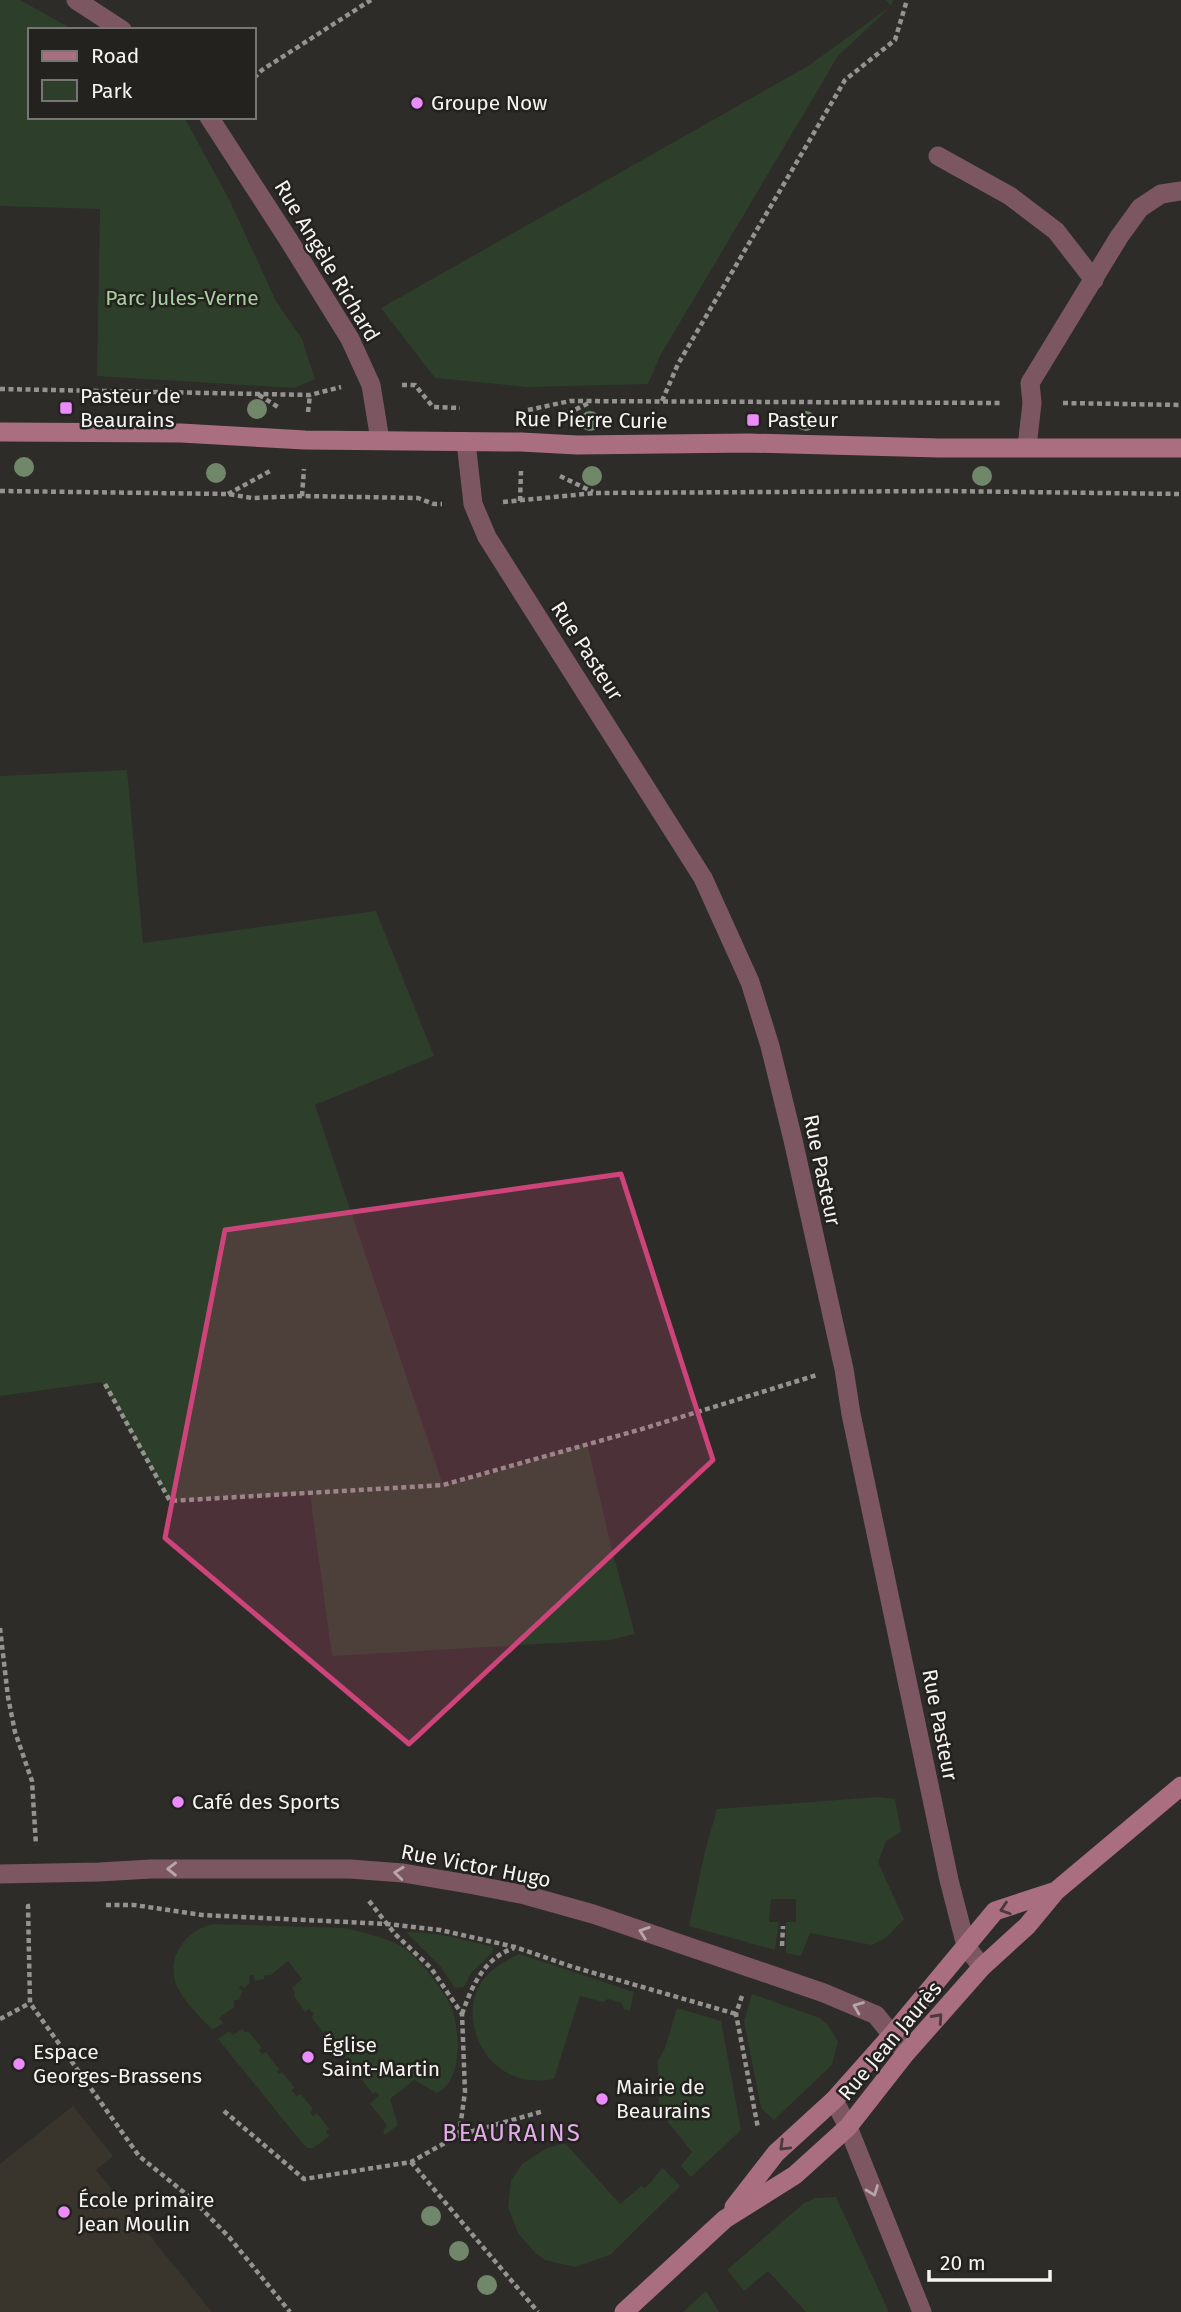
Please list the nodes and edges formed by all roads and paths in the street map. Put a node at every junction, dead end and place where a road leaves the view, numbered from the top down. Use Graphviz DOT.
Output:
graph roads {
  1 [pos="76,0"];
  2 [pos="371,0"];
  3 [pos="907,0"];
  4 [pos="119,28"];
  5 [pos="256,76"];
  6 [pos="210,119"];
  7 [pos="938,156"];
  8 [pos="1181,191"];
  9 [pos="1094,280"];
  10 [pos="371,385"];
  11 [pos="0,389"];
  12 [pos="662,401"];
  13 [pos="1032,402"];
  14 [pos="1181,405"];
  15 [pos="474,408"];
  16 [pos="523,411"];
  17 [pos="0,432"];
  18 [pos="380,440"];
  19 [pos="466,442"];
  20 [pos="1027,447"];
  21 [pos="1181,448"];
  22 [pos="0,491"];
  23 [pos="1181,494"];
  24 [pos="473,504"];
  25 [pos="844,1370"];
  26 [pos="105,1384"];
  27 [pos="0,1628"];
  28 [pos="1181,1786"];
  29 [pos="349,1870"];
  30 [pos="38,1873"];
  31 [pos="0,1874"];
  32 [pos="1056,1891"];
  33 [pos="96,1905"];
  34 [pos="35,1906"];
  35 [pos="387,1924"];
  36 [pos="783,1926"];
  37 [pos="966,1946"];
  38 [pos="515,1947"];
  39 [pos="782,1948"];
  40 [pos="982,1967"];
  41 [pos="750,1969"];
  42 [pos="30,2003"];
  43 [pos="462,2014"];
  44 [pos="736,2014"];
  45 [pos="0,2019"];
  46 [pos="891,2036"];
  47 [pos="906,2053"];
  48 [pos="834,2100"];
  49 [pos="224,2111"];
  50 [pos="544,2111"];
  51 [pos="848,2127"];
  52 [pos="459,2135"];
  53 [pos="776,2153"];
  54 [pos="411,2162"];
  55 [pos="725,2219"];
  56 [pos="290,2312"];
  57 [pos="538,2312"];
  58 [pos="624,2312"];
  59 [pos="922,2312"];
  1 -- 4 [label="street"];
  2 -- 5 [label="path"];
  3 -- 12 [label="path"];
  6 -- 10 [label="street, Rue Angèle Richard"];
  7 -- 9 [label="street"];
  8 -- 9 [label="street"];
  9 -- 13 [label="street"];
  10 -- 11 [label="path"];
  10 -- 15 [label="path"];
  10 -- 18 [label="street, Rue Angèle Richard"];
  12 -- 13 [label="path"];
  12 -- 16 [label="path"];
  13 -- 14 [label="path"];
  13 -- 20 [label="street"];
  17 -- 18 [label="main road, Rue Pierre Curie"];
  18 -- 19 [label="main road, Rue Pierre Curie"];
  19 -- 20 [label="main road, Rue Pierre Curie"];
  19 -- 24 [label="street, Rue Pasteur"];
  20 -- 21 [label="main road, Rue Pierre Curie"];
  22 -- 24 [label="path"];
  23 -- 24 [label="path"];
  24 -- 25 [label="street, Rue Pasteur"];
  25 -- 26 [label="path"];
  25 -- 37 [label="street, Rue Pasteur"];
  27 -- 30 [label="path"];
  28 -- 32 [label="main road, Rue Jean Jaurès"];
  29 -- 30 [label="street, Rue Victor Hugo, one-way"];
  29 -- 35 [label="path"];
  41 -- 29 [label="street, Rue Victor Hugo, one-way"];
  30 -- 31 [label="street, Rue Victor Hugo"];
  32 -- 37 [label="main road, one-way"];
  32 -- 40 [label="main road, Rue Jean Jaurès"];
  33 -- 35 [label="path"];
  34 -- 42 [label="path"];
  35 -- 38 [label="path"];
  35 -- 43 [label="path"];
  36 -- 39 [label="path"];
  37 -- 40 [label="street, Rue Pasteur"];
  37 -- 46 [label="main road"];
  38 -- 43 [label="path"];
  38 -- 44 [label="path"];
  47 -- 40 [label="main road, Rue Jean Jaurès, one-way"];
  41 -- 44 [label="path"];
  46 -- 41 [label="street, Rue Victor Hugo, one-way"];
  42 -- 45 [label="path"];
  42 -- 56 [label="path"];
  43 -- 52 [label="path"];
  44 -- 53 [label="path"];
  46 -- 47 [label="street, Rue Victor Hugo"];
  46 -- 48 [label="main road"];
  47 -- 51 [label="main road, Rue Jean Jaurès"];
  48 -- 51 [label="street"];
  48 -- 53 [label="main road, one-way"];
  49 -- 54 [label="path"];
  50 -- 52 [label="path"];
  51 -- 55 [label="main road, Rue Jean Jaurès"];
  51 -- 59 [label="street, one-way"];
  52 -- 54 [label="path"];
  53 -- 55 [label="main road"];
  54 -- 57 [label="path"];
  55 -- 58 [label="main road, Rue Jean Jaurès"];
}
